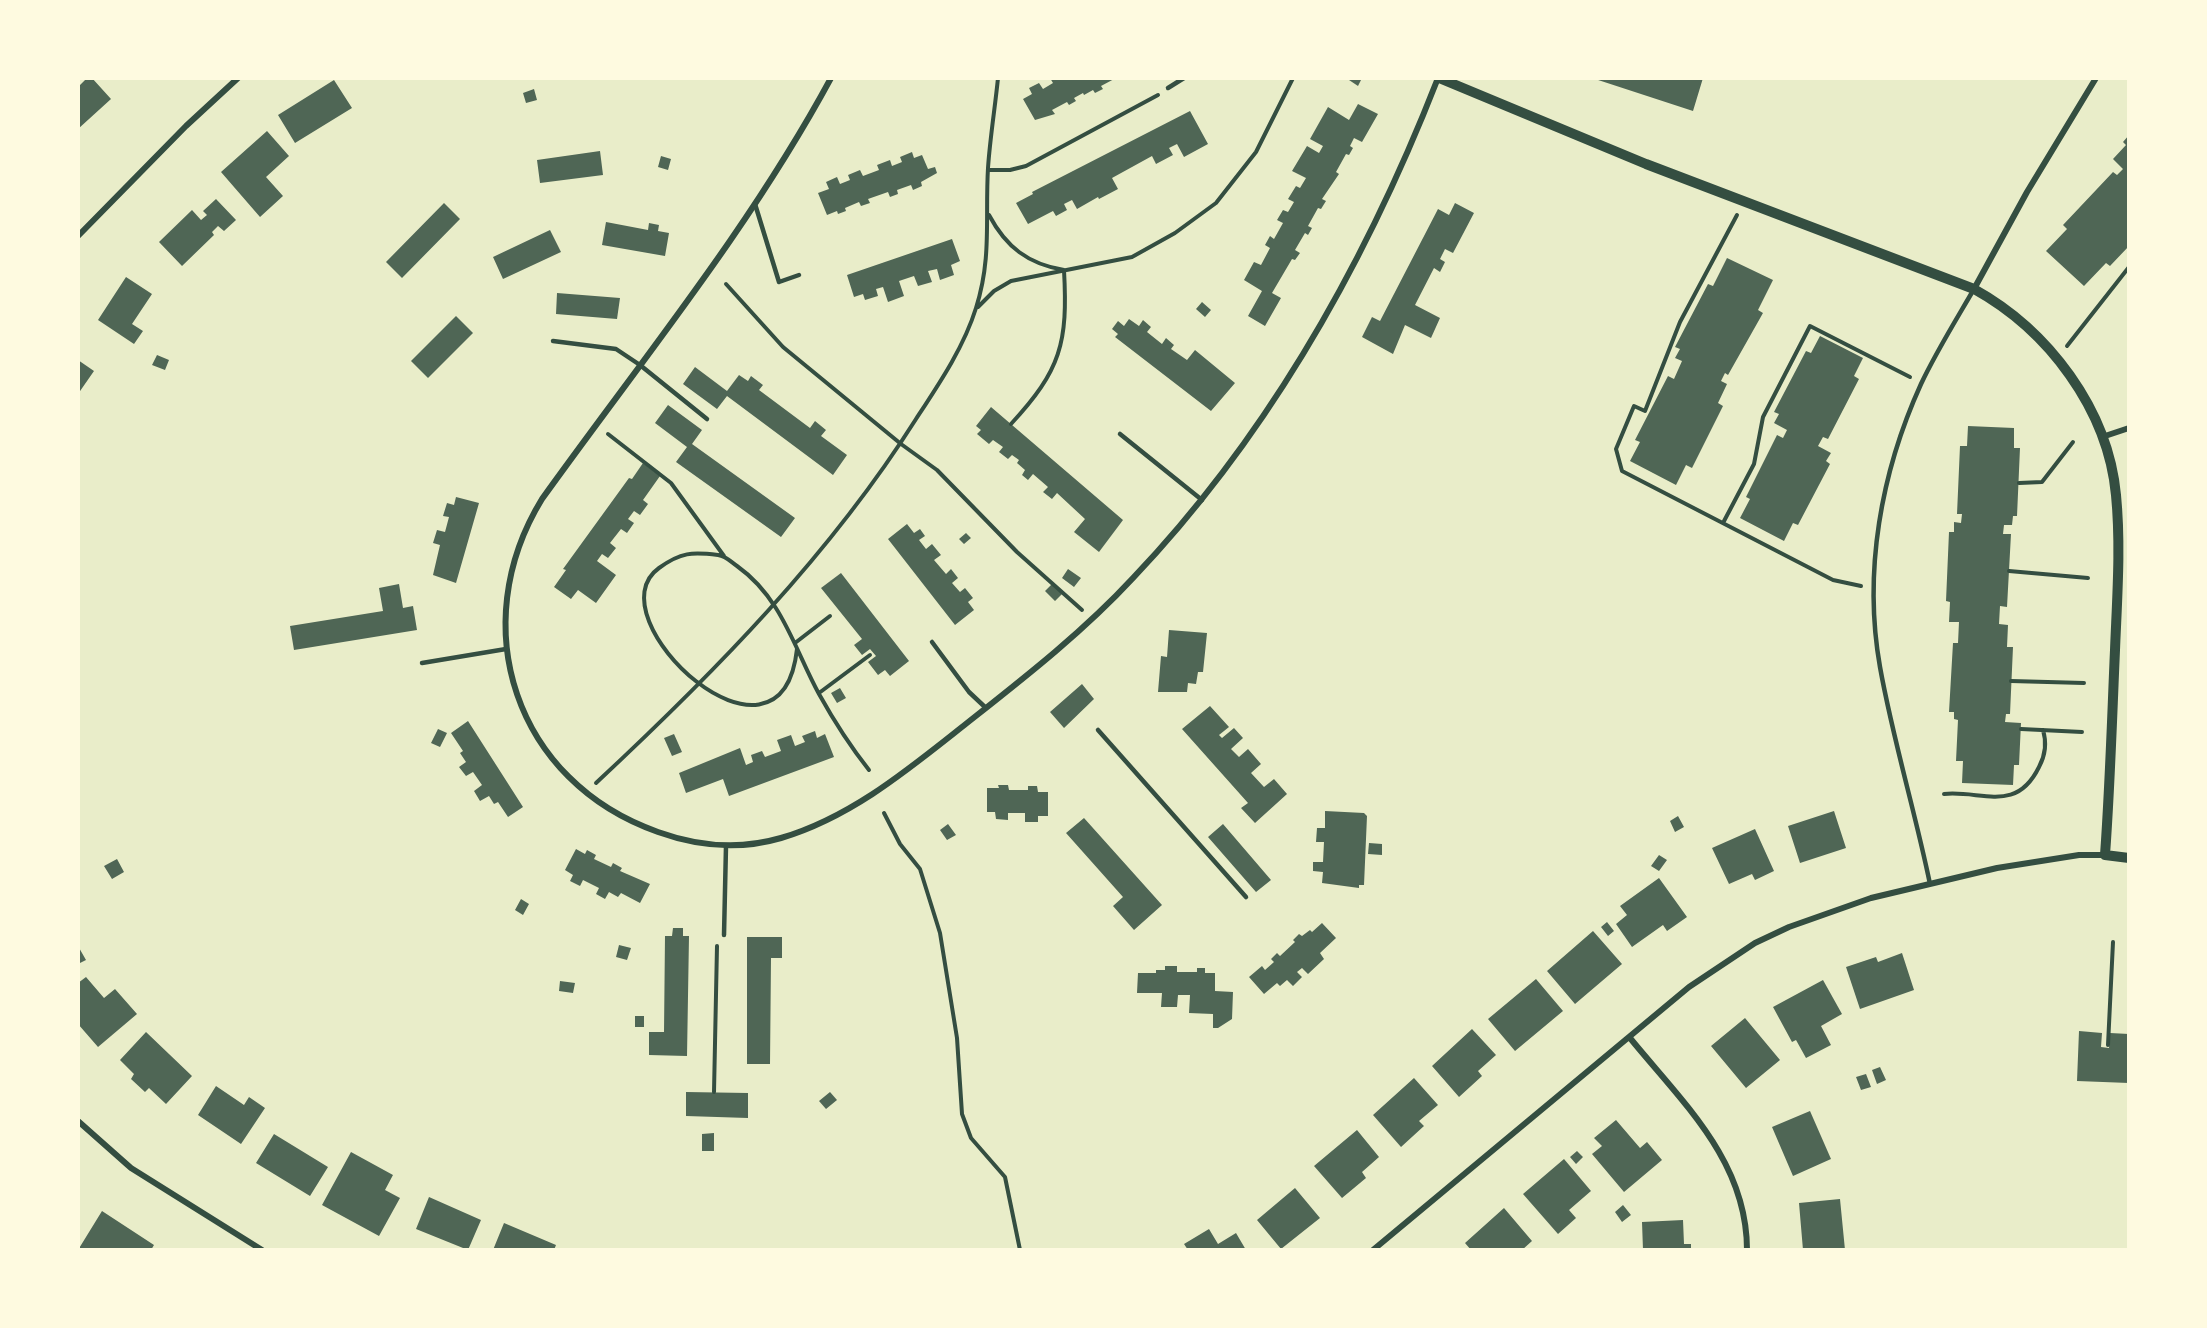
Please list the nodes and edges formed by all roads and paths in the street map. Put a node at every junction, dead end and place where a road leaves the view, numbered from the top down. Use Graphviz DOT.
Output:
graph roads {
  1 [pos="238,78"];
  2 [pos="831,78"];
  3 [pos="998,78"];
  4 [pos="1184,78"];
  5 [pos="1293,78"];
  6 [pos="1438,78"];
  7 [pos="2096,78"];
  8 [pos="1168,88"];
  9 [pos="988,170"];
  10 [pos="1744,201"];
  11 [pos="755,204"];
  12 [pos="988,214"];
  13 [pos="78,236"];
  14 [pos="2129,267"];
  15 [pos="1064,270"];
  16 [pos="800,275"];
  17 [pos="726,284"];
  18 [pos="1974,289"];
  19 [pos="976,308"];
  20 [pos="553,340"];
  21 [pos="2058,359"];
  22 [pos="640,365"];
  23 [pos="1921,383"];
  24 [pos="707,419"];
  25 [pos="596,424"];
  26 [pos="1011,424"];
  27 [pos="2129,428"];
  28 [pos="1120,434"];
  29 [pos="2101,437"];
  30 [pos="2073,442"];
  31 [pos="901,444"];
  32 [pos="2019,483"];
  33 [pos="1202,500"];
  34 [pos="1723,523"];
  35 [pos="724,556"];
  36 [pos="2009,571"];
  37 [pos="2088,578"];
  38 [pos="1874,589"];
  39 [pos="774,603"];
  40 [pos="830,616"];
  41 [pos="1091,619"];
  42 [pos="932,642"];
  43 [pos="795,644"];
  44 [pos="506,649"];
  45 [pos="797,649"];
  46 [pos="870,655"];
  47 [pos="422,663"];
  48 [pos="2012,681"];
  49 [pos="698,683"];
  50 [pos="2084,683"];
  51 [pos="819,693"];
  52 [pos="986,708"];
  53 [pos="2021,729"];
  54 [pos="1098,730"];
  55 [pos="2043,730"];
  56 [pos="2082,732"];
  57 [pos="868,770"];
  58 [pos="585,793"];
  59 [pos="1944,794"];
  60 [pos="884,813"];
  61 [pos="726,846"];
  62 [pos="2105,855"];
  63 [pos="2129,858"];
  64 [pos="1930,884"];
  65 [pos="1246,897"];
  66 [pos="724,935"];
  67 [pos="2113,942"];
  68 [pos="1630,1038"];
  69 [pos="2108,1044"];
  70 [pos="714,1092"];
  71 [pos="78,1121"];
  72 [pos="262,1250"];
  73 [pos="1020,1250"];
  74 [pos="1373,1250"];
  75 [pos="1747,1250"];
  1 -- 13 [label="street"];
  2 -- 11 [label="street"];
  3 -- 9 [label="path"];
  4 -- 8 [label="lane"];
  5 -- 15 [label="path"];
  6 -- 10 [label="street"];
  6 -- 33 [label="street"];
  7 -- 18 [label="street"];
  8 -- 9 [label="path"];
  9 -- 12 [label="path"];
  10 -- 18 [label="street"];
  10 -- 34 [label="path"];
  11 -- 16 [label="lane"];
  11 -- 22 [label="street"];
  12 -- 15 [label="path"];
  12 -- 19 [label="path"];
  14 -- 21 [label="path"];
  15 -- 19 [label="path"];
  15 -- 26 [label="path"];
  17 -- 31 [label="path"];
  18 -- 21 [label="street"];
  18 -- 23 [label="lane"];
  19 -- 31 [label="path"];
  20 -- 22 [label="lane"];
  21 -- 29 [label="street"];
  22 -- 24 [label="lane"];
  22 -- 25 [label="street"];
  23 -- 34 [label="path"];
  23 -- 38 [label="lane"];
  25 -- 35 [label="path"];
  25 -- 44 [label="street"];
  27 -- 29 [label="street"];
  28 -- 33 [label="lane"];
  29 -- 62 [label="street"];
  30 -- 32 [label="path"];
  31 -- 39 [label="path"];
  31 -- 41 [label="path"];
  33 -- 41 [label="street"];
  34 -- 38 [label="path"];
  35 -- 39 [label="path"];
  35 -- 49 [label="path"];
  36 -- 37 [label="path"];
  38 -- 64 [label="lane"];
  39 -- 43 [label="path"];
  39 -- 49 [label="path"];
  40 -- 43 [label="path"];
  41 -- 52 [label="street"];
  42 -- 52 [label="lane"];
  43 -- 45 [label="path"];
  44 -- 47 [label="lane"];
  44 -- 58 [label="street"];
  45 -- 49 [label="path"];
  45 -- 51 [label="path"];
  46 -- 51 [label="path"];
  48 -- 50 [label="path"];
  49 -- 58 [label="path"];
  51 -- 57 [label="path"];
  52 -- 61 [label="street"];
  53 -- 55 [label="path"];
  54 -- 65 [label="lane"];
  55 -- 56 [label="path"];
  55 -- 59 [label="path"];
  58 -- 61 [label="street"];
  60 -- 73 [label="path"];
  61 -- 66 [label="lane"];
  62 -- 63 [label="street"];
  62 -- 64 [label="street"];
  64 -- 68 [label="street"];
  66 -- 70 [label="path"];
  67 -- 69 [label="path"];
  68 -- 74 [label="street"];
  68 -- 75 [label="street"];
  71 -- 72 [label="street"];
}
